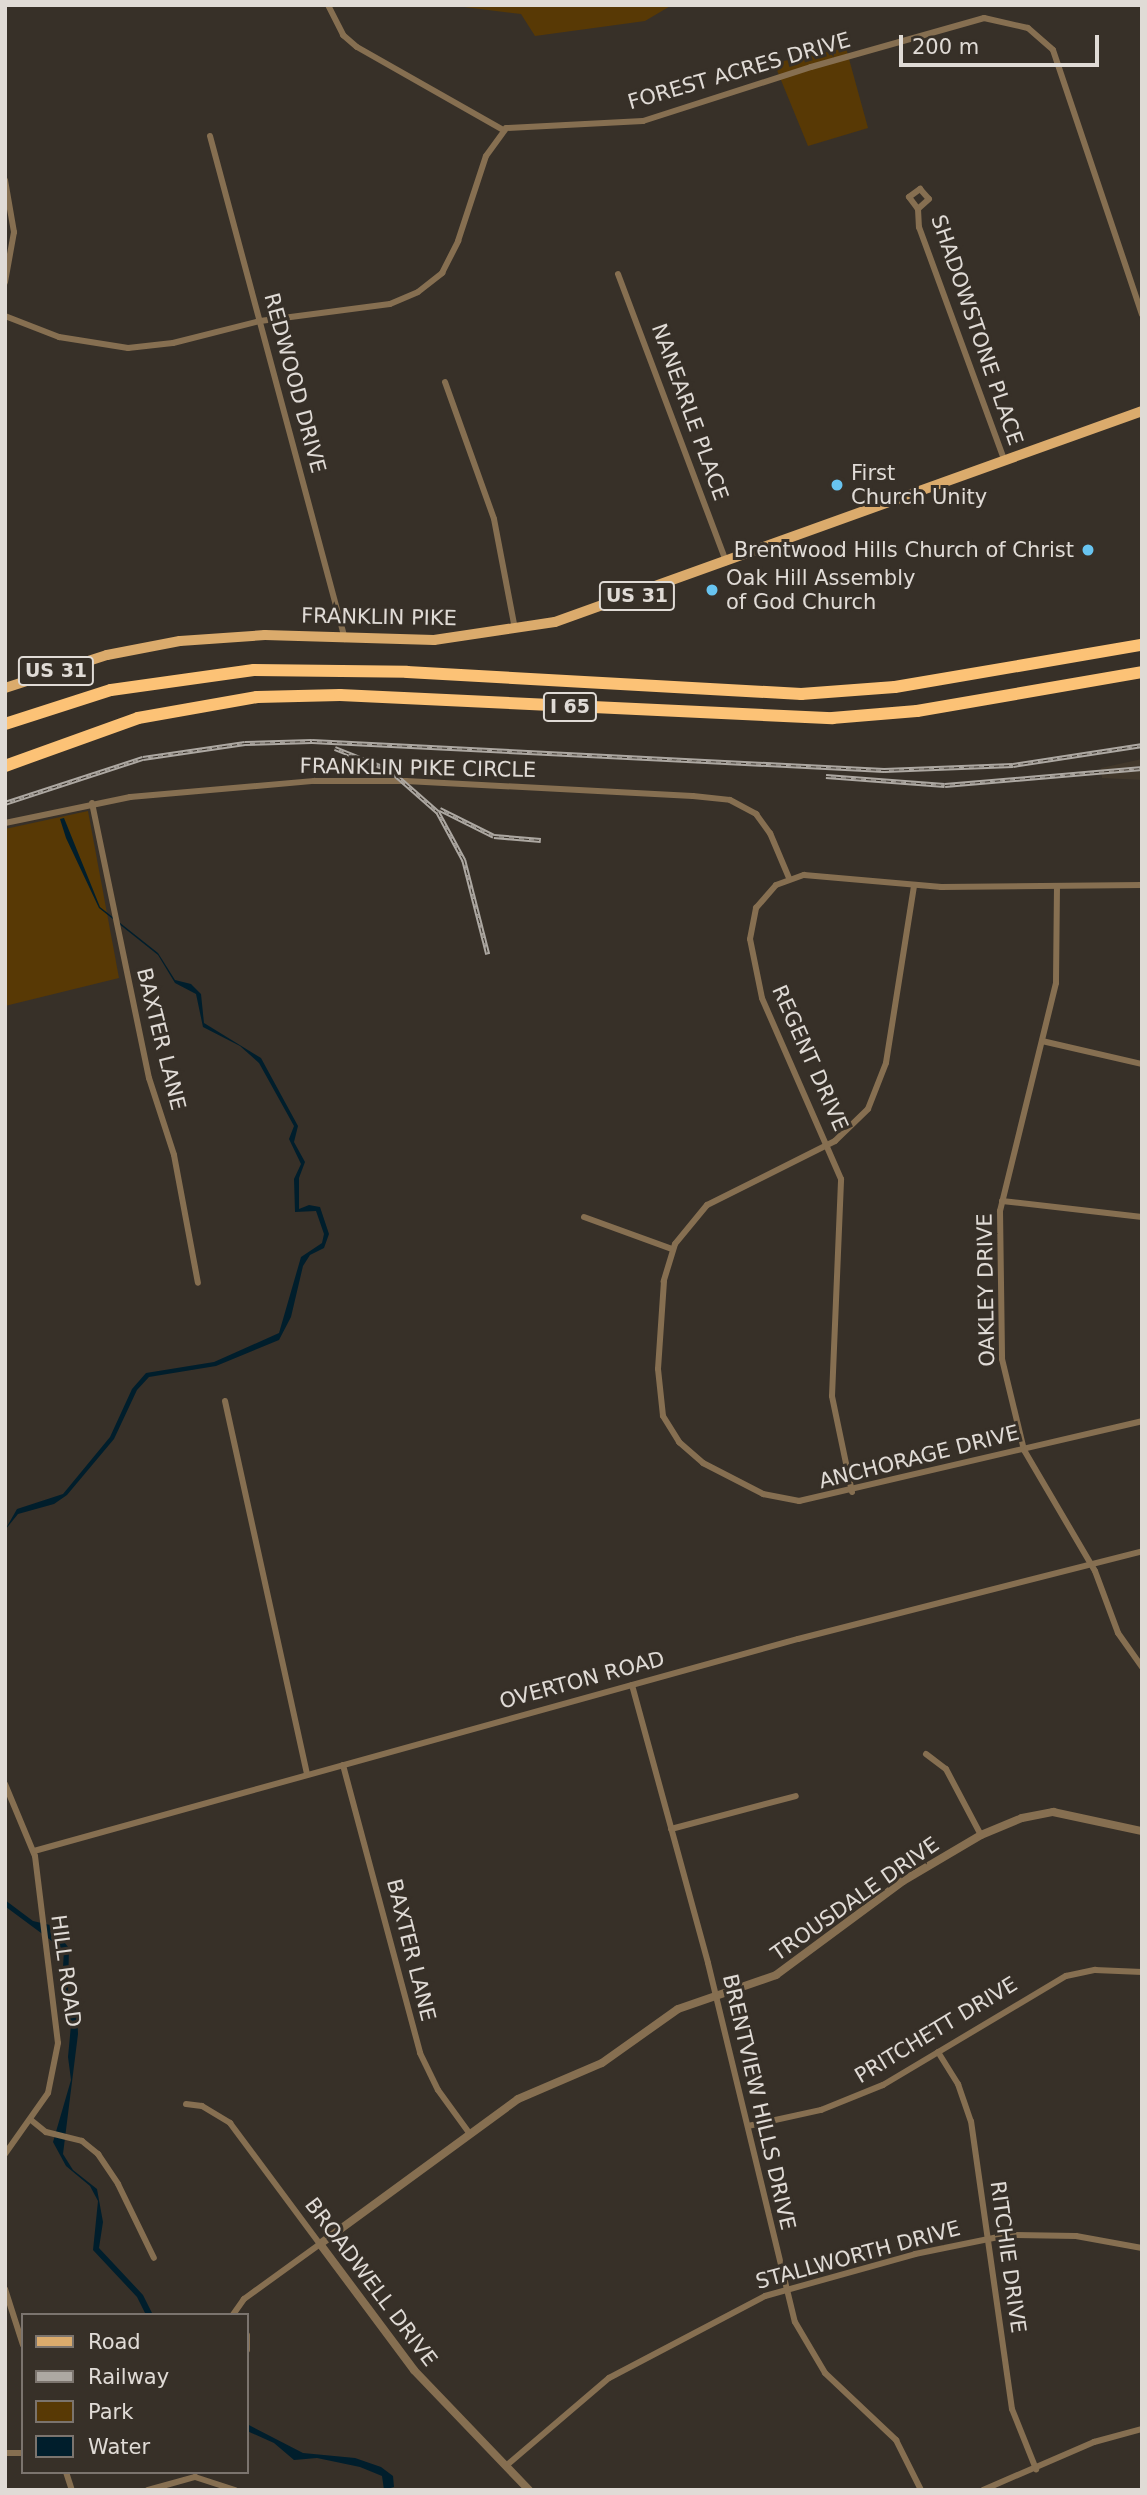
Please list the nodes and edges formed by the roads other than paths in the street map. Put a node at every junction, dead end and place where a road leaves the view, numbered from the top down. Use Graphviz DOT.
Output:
graph roads {
  1 [pos="328,5"];
  2 [pos="503,130"];
  3 [pos="211,136"];
  4 [pos="5,180"];
  5 [pos="918,209"];
  6 [pos="618,274"];
  7 [pos="5,282"];
  8 [pos="1142,314"];
  9 [pos="5,316"];
  10 [pos="260,321"];
  11 [pos="445,382"];
  12 [pos="1142,411"];
  13 [pos="1005,462"];
  14 [pos="727,564"];
  15 [pos="515,631"];
  16 [pos="345,639"];
  17 [pos="1142,645"];
  18 [pos="1142,671"];
  19 [pos="5,688"];
  20 [pos="5,724"];
  21 [pos="5,766"];
  22 [pos="92,803"];
  23 [pos="5,823"];
  24 [pos="789,877"];
  25 [pos="1142,885"];
  26 [pos="914,886"];
  27 [pos="1058,886"];
  28 [pos="1042,1041"];
  29 [pos="1142,1064"];
  30 [pos="829,1144"];
  31 [pos="1002,1201"];
  32 [pos="584,1217"];
  33 [pos="1142,1217"];
  34 [pos="673,1249"];
  35 [pos="198,1283"];
  36 [pos="225,1401"];
  37 [pos="1142,1421"];
  38 [pos="1024,1450"];
  39 [pos="852,1492"];
  40 [pos="1142,1551"];
  41 [pos="1090,1563"];
  42 [pos="1142,1667"];
  43 [pos="632,1685"];
  44 [pos="926,1754"];
  45 [pos="343,1765"];
  46 [pos="307,1774"];
  47 [pos="5,1784"];
  48 [pos="796,1796"];
  49 [pos="671,1829"];
  50 [pos="1142,1830"];
  51 [pos="981,1835"];
  52 [pos="34,1851"];
  53 [pos="1142,1972"];
  54 [pos="717,1996"];
  55 [pos="938,2052"];
  56 [pos="186,2104"];
  57 [pos="31,2120"];
  58 [pos="748,2126"];
  59 [pos="470,2134"];
  60 [pos="5,2154"];
  61 [pos="988,2238"];
  62 [pos="320,2244"];
  63 [pos="1142,2248"];
  64 [pos="154,2258"];
  65 [pos="5,2290"];
  66 [pos="786,2290"];
  67 [pos="234,2313"];
  68 [pos="21,2339"];
  69 [pos="1142,2429"];
  70 [pos="506,2465"];
  71 [pos="1036,2469"];
  72 [pos="148,2490"];
  73 [pos="235,2490"];
  74 [pos="529,2490"];
  75 [pos="921,2490"];
  76 [pos="983,2490"];
  1 -- 2 [label="street"];
  2 -- 8 [label="street, FOREST ACRES DRIVE"];
  2 -- 10 [label="street"];
  3 -- 10 [label="street, REDWOOD DRIVE"];
  4 -- 7 [label="street"];
  5 -- 13 [label="street, SHADOWSTONE PLACE"];
  6 -- 14 [label="street, NANEARLE PLACE"];
  9 -- 10 [label="street"];
  10 -- 16 [label="street, REDWOOD DRIVE"];
  11 -- 15 [label="street"];
  12 -- 13 [label="main road, FRANKLIN PIKE / US 31"];
  13 -- 14 [label="main road, FRANKLIN PIKE / US 31"];
  14 -- 15 [label="main road, FRANKLIN PIKE / US 31"];
  15 -- 16 [label="main road, FRANKLIN PIKE / US 31"];
  16 -- 19 [label="main road, FRANKLIN PIKE / US 31"];
  17 -- 20 [label="highway, I 65"];
  18 -- 21 [label="highway, I 65"];
  22 -- 23 [label="street, FRANKLIN PIKE CIRCLE"];
  22 -- 24 [label="street, FRANKLIN PIKE CIRCLE"];
  22 -- 35 [label="street, BAXTER LANE"];
  24 -- 26 [label="street"];
  24 -- 30 [label="street, REGENT DRIVE"];
  25 -- 27 [label="street"];
  26 -- 27 [label="street"];
  26 -- 30 [label="street, ANCHORAGE DRIVE"];
  27 -- 28 [label="street, OAKLEY DRIVE"];
  28 -- 29 [label="street"];
  28 -- 31 [label="street, OAKLEY DRIVE"];
  30 -- 34 [label="street, ANCHORAGE DRIVE"];
  30 -- 39 [label="street, REGENT DRIVE"];
  31 -- 33 [label="street"];
  31 -- 38 [label="street, OAKLEY DRIVE"];
  32 -- 34 [label="street"];
  34 -- 39 [label="street, ANCHORAGE DRIVE"];
  36 -- 46 [label="street"];
  37 -- 38 [label="street, ANCHORAGE DRIVE"];
  38 -- 39 [label="street, ANCHORAGE DRIVE"];
  38 -- 41 [label="street, OAKLEY DRIVE"];
  40 -- 41 [label="street, OVERTON ROAD"];
  41 -- 42 [label="street, OAKLEY DRIVE"];
  41 -- 43 [label="street, OVERTON ROAD"];
  43 -- 45 [label="street, OVERTON ROAD"];
  43 -- 49 [label="street, BRENTVIEW HILLS DRIVE"];
  44 -- 51 [label="street"];
  45 -- 46 [label="street, OVERTON ROAD"];
  45 -- 59 [label="street, BAXTER LANE"];
  46 -- 52 [label="street, OVERTON ROAD"];
  47 -- 52 [label="street, HILL ROAD"];
  48 -- 49 [label="street"];
  49 -- 54 [label="street, BRENTVIEW HILLS DRIVE"];
  50 -- 51 [label="street, TROUSDALE DRIVE"];
  51 -- 54 [label="street, TROUSDALE DRIVE"];
  52 -- 57 [label="street, HILL ROAD"];
  53 -- 55 [label="street, PRITCHETT DRIVE"];
  54 -- 58 [label="street, BRENTVIEW HILLS DRIVE"];
  54 -- 59 [label="street, TROUSDALE DRIVE"];
  55 -- 58 [label="street, PRITCHETT DRIVE"];
  55 -- 61 [label="street, RITCHIE DRIVE"];
  56 -- 62 [label="street, BROADWELL DRIVE"];
  57 -- 60 [label="street, HILL ROAD"];
  57 -- 64 [label="street"];
  58 -- 66 [label="street, BRENTVIEW HILLS DRIVE"];
  59 -- 62 [label="street, TROUSDALE DRIVE"];
  61 -- 63 [label="street, STALLWORTH DRIVE"];
  61 -- 66 [label="street, STALLWORTH DRIVE"];
  61 -- 71 [label="street, RITCHIE DRIVE"];
  62 -- 67 [label="street"];
  62 -- 70 [label="street, BROADWELL DRIVE"];
  65 -- 68 [label="street"];
  66 -- 70 [label="street, STALLWORTH DRIVE"];
  66 -- 75 [label="street, BRENTVIEW HILLS DRIVE"];
  69 -- 71 [label="street"];
  70 -- 74 [label="street, BROADWELL DRIVE"];
  71 -- 76 [label="street"];
  72 -- 73 [label="street"];
}
